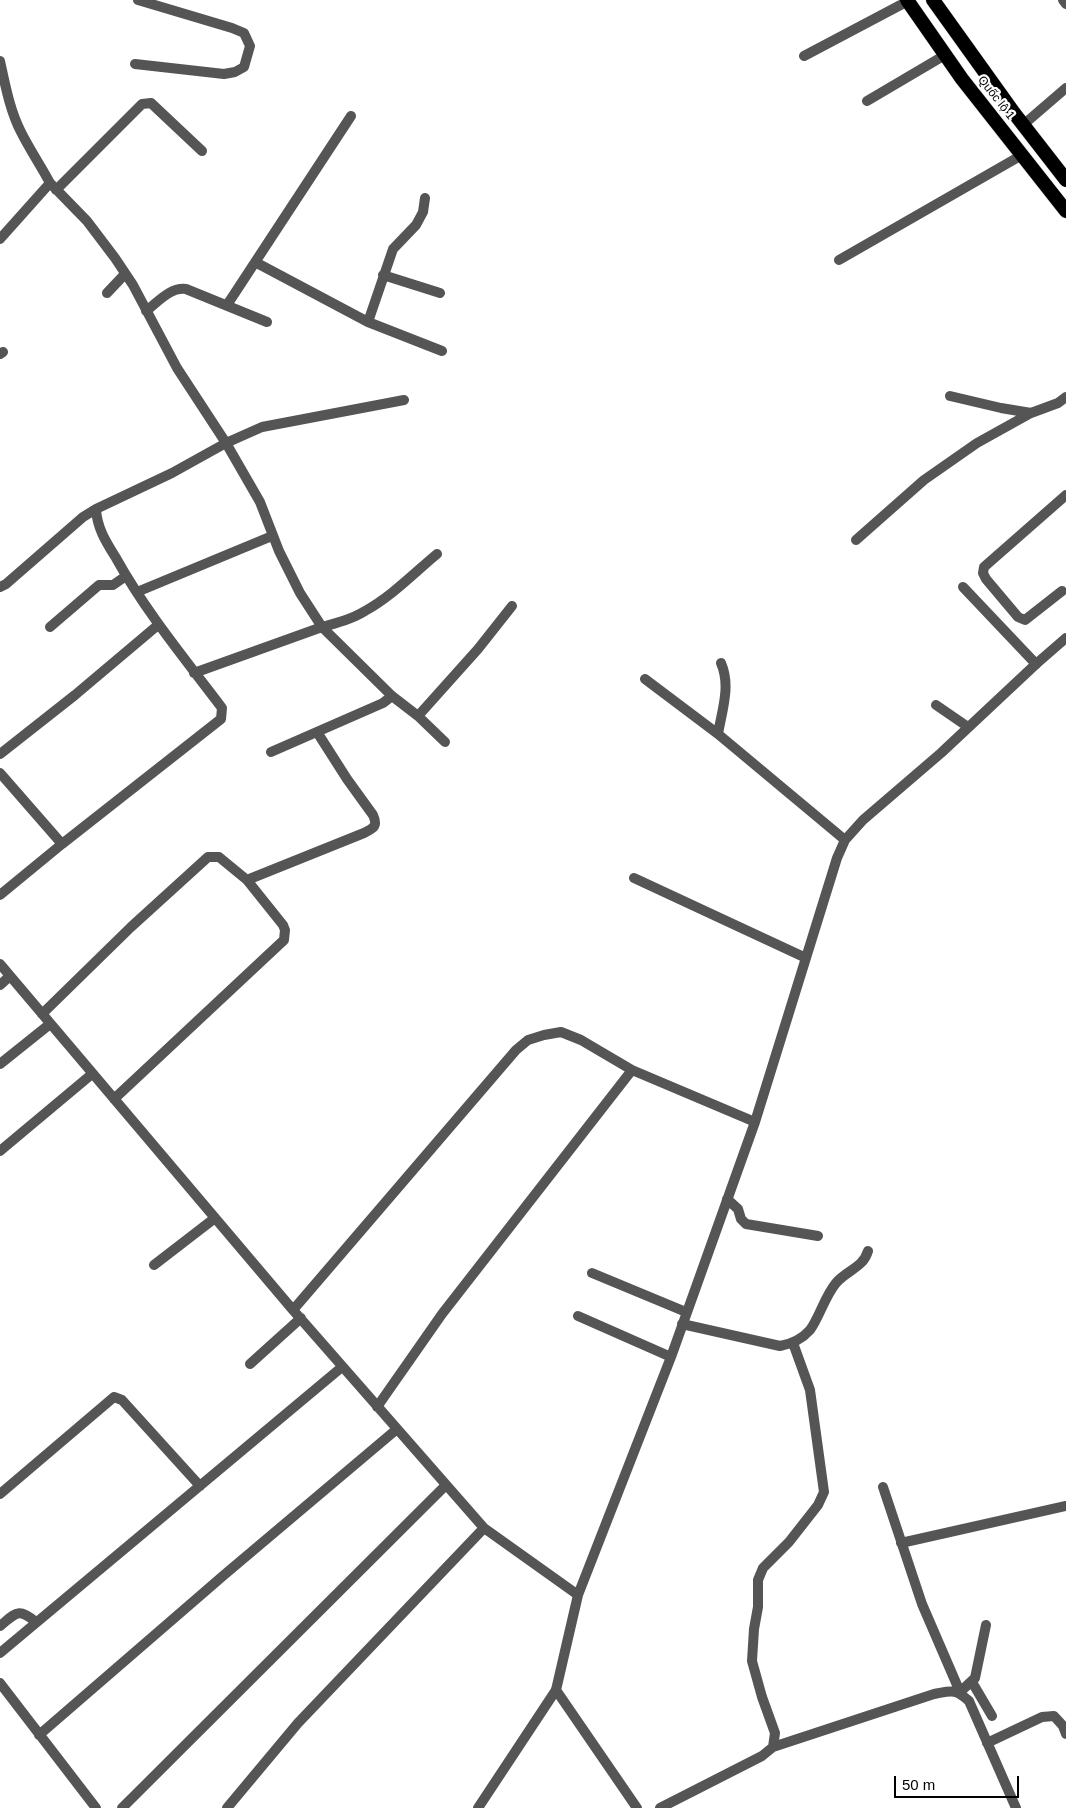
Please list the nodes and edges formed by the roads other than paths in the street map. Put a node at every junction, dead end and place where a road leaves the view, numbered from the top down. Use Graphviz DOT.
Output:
graph roads {
  1 [pos="138,0"];
  2 [pos="933,0"];
  3 [pos="1063,0"];
  4 [pos="907,1"];
  5 [pos="1066,4"];
  6 [pos="946,55"];
  7 [pos="804,56"];
  8 [pos="0,61"];
  9 [pos="135,64"];
  10 [pos="1066,88"];
  11 [pos="867,100"];
  12 [pos="351,116"];
  13 [pos="1023,125"];
  14 [pos="202,152"];
  15 [pos="1022,155"];
  16 [pos="1066,180"];
  17 [pos="53,187"];
  18 [pos="425,198"];
  19 [pos="1066,211"];
  20 [pos="0,239"];
  21 [pos="840,260"];
  22 [pos="255,262"];
  23 [pos="125,274"];
  24 [pos="383,275"];
  25 [pos="107,293"];
  26 [pos="440,293"];
  27 [pos="226,305"];
  28 [pos="146,311"];
  29 [pos="267,322"];
  30 [pos="368,322"];
  31 [pos="442,351"];
  32 [pos="950,396"];
  33 [pos="404,400"];
  34 [pos="1062,400"];
  35 [pos="1066,411"];
  36 [pos="1032,412"];
  37 [pos="226,443"];
  38 [pos="1066,495"];
  39 [pos="96,509"];
  40 [pos="272,536"];
  41 [pos="856,540"];
  42 [pos="437,554"];
  43 [pos="126,576"];
  44 [pos="0,587"];
  45 [pos="963,587"];
  46 [pos="136,592"];
  47 [pos="1065,592"];
  48 [pos="512,606"];
  49 [pos="158,625"];
  50 [pos="50,628"];
  51 [pos="322,628"];
  52 [pos="1066,638"];
  53 [pos="721,663"];
  54 [pos="1036,664"];
  55 [pos="194,673"];
  56 [pos="644,679"];
  57 [pos="392,696"];
  58 [pos="936,705"];
  59 [pos="418,716"];
  60 [pos="968,727"];
  61 [pos="318,732"];
  62 [pos="718,734"];
  63 [pos="445,742"];
  64 [pos="271,752"];
  65 [pos="0,754"];
  66 [pos="0,774"];
  67 [pos="845,840"];
  68 [pos="62,844"];
  69 [pos="634,878"];
  70 [pos="248,880"];
  71 [pos="0,894"];
  72 [pos="806,958"];
  73 [pos="0,964"];
  74 [pos="10,976"];
  75 [pos="0,985"];
  76 [pos="42,1014"];
  77 [pos="50,1024"];
  78 [pos="0,1064"];
  79 [pos="632,1070"];
  80 [pos="92,1074"];
  81 [pos="114,1099"];
  82 [pos="756,1122"];
  83 [pos="0,1151"];
  84 [pos="727,1199"];
  85 [pos="215,1218"];
  86 [pos="818,1236"];
  87 [pos="868,1251"];
  88 [pos="154,1265"];
  89 [pos="592,1272"];
  90 [pos="293,1310"];
  91 [pos="686,1312"];
  92 [pos="578,1316"];
  93 [pos="301,1318"];
  94 [pos="682,1324"];
  95 [pos="793,1343"];
  96 [pos="671,1357"];
  97 [pos="250,1364"];
  98 [pos="342,1367"];
  99 [pos="377,1407"];
  100 [pos="397,1429"];
  101 [pos="446,1485"];
  102 [pos="200,1486"];
  103 [pos="883,1487"];
  104 [pos="0,1494"];
  105 [pos="1066,1506"];
  106 [pos="484,1528"];
  107 [pos="901,1542"];
  108 [pos="578,1595"];
  109 [pos="36,1622"];
  110 [pos="986,1624"];
  111 [pos="0,1626"];
  112 [pos="0,1653"];
  113 [pos="972,1682"];
  114 [pos="0,1683"];
  115 [pos="556,1690"];
  116 [pos="960,1692"];
  117 [pos="992,1716"];
  118 [pos="1066,1734"];
  119 [pos="39,1735"];
  120 [pos="986,1743"];
  121 [pos="772,1747"];
  122 [pos="96,1808"];
  123 [pos="122,1808"];
  124 [pos="227,1808"];
  125 [pos="478,1808"];
  126 [pos="637,1808"];
  127 [pos="660,1808"];
  128 [pos="1016,1808"];
  1 -- 9 [label="street"];
  2 -- 13 [label="highway, Quốc lộ 1"];
  3 -- 5 [label="street"];
  4 -- 6 [label="highway, Quốc lộ 1"];
  4 -- 7 [label="street"];
  6 -- 11 [label="street"];
  6 -- 15 [label="highway, Quốc lộ 1"];
  8 -- 17 [label="street"];
  10 -- 13 [label="street"];
  12 -- 22 [label="street"];
  13 -- 16 [label="highway, Quốc lộ 1"];
  14 -- 17 [label="street"];
  15 -- 19 [label="highway, Quốc lộ 1"];
  15 -- 21 [label="street"];
  17 -- 20 [label="street"];
  17 -- 23 [label="street"];
  18 -- 24 [label="street"];
  22 -- 27 [label="street"];
  22 -- 30 [label="street"];
  23 -- 25 [label="street"];
  23 -- 28 [label="street"];
  24 -- 26 [label="street"];
  24 -- 30 [label="street"];
  27 -- 28 [label="street"];
  27 -- 29 [label="street"];
  28 -- 37 [label="street"];
  30 -- 31 [label="street"];
  32 -- 36 [label="street"];
  33 -- 37 [label="street"];
  34 -- 35 [label="street"];
  34 -- 36 [label="street"];
  36 -- 41 [label="street"];
  37 -- 39 [label="street"];
  37 -- 40 [label="street"];
  38 -- 47 [label="street"];
  39 -- 43 [label="street"];
  39 -- 44 [label="street"];
  40 -- 46 [label="street"];
  40 -- 51 [label="street"];
  42 -- 51 [label="street"];
  43 -- 46 [label="street"];
  43 -- 50 [label="street"];
  45 -- 54 [label="street"];
  46 -- 49 [label="street"];
  48 -- 59 [label="street"];
  49 -- 55 [label="street"];
  49 -- 65 [label="street"];
  51 -- 55 [label="street"];
  51 -- 57 [label="street"];
  52 -- 54 [label="street"];
  53 -- 62 [label="street"];
  54 -- 60 [label="street"];
  55 -- 68 [label="street"];
  56 -- 62 [label="street"];
  57 -- 59 [label="street"];
  57 -- 61 [label="street"];
  58 -- 60 [label="street"];
  59 -- 63 [label="street"];
  60 -- 67 [label="street"];
  61 -- 64 [label="street"];
  61 -- 70 [label="street"];
  62 -- 67 [label="street"];
  66 -- 68 [label="street"];
  67 -- 72 [label="street"];
  68 -- 71 [label="street"];
  69 -- 72 [label="street"];
  70 -- 76 [label="street"];
  70 -- 81 [label="street"];
  72 -- 82 [label="street"];
  73 -- 74 [label="street"];
  74 -- 75 [label="street"];
  74 -- 76 [label="street"];
  76 -- 77 [label="street"];
  77 -- 78 [label="street"];
  77 -- 80 [label="street"];
  79 -- 82 [label="street"];
  79 -- 90 [label="street"];
  79 -- 99 [label="street"];
  80 -- 81 [label="street"];
  80 -- 83 [label="street"];
  81 -- 85 [label="street"];
  82 -- 84 [label="street"];
  84 -- 86 [label="street"];
  84 -- 91 [label="street"];
  85 -- 88 [label="street"];
  85 -- 90 [label="street"];
  87 -- 95 [label="street"];
  89 -- 91 [label="street"];
  90 -- 93 [label="street"];
  91 -- 94 [label="street"];
  92 -- 96 [label="street"];
  93 -- 97 [label="street"];
  93 -- 98 [label="street"];
  94 -- 95 [label="street"];
  94 -- 96 [label="street"];
  95 -- 121 [label="street"];
  96 -- 108 [label="street"];
  98 -- 99 [label="street"];
  98 -- 102 [label="street"];
  99 -- 100 [label="street"];
  100 -- 101 [label="street"];
  100 -- 119 [label="street"];
  101 -- 106 [label="street"];
  101 -- 123 [label="street"];
  102 -- 104 [label="street"];
  102 -- 109 [label="street"];
  103 -- 107 [label="street"];
  105 -- 107 [label="street"];
  106 -- 108 [label="street"];
  106 -- 124 [label="street"];
  107 -- 116 [label="street"];
  108 -- 115 [label="street"];
  109 -- 111 [label="street"];
  109 -- 112 [label="street"];
  110 -- 113 [label="street"];
  113 -- 116 [label="street"];
  113 -- 117 [label="street"];
  114 -- 119 [label="street"];
  115 -- 125 [label="street"];
  115 -- 126 [label="street"];
  116 -- 120 [label="street"];
  116 -- 121 [label="street"];
  118 -- 120 [label="street"];
  119 -- 122 [label="street"];
  120 -- 128 [label="street"];
  121 -- 127 [label="street"];
}
